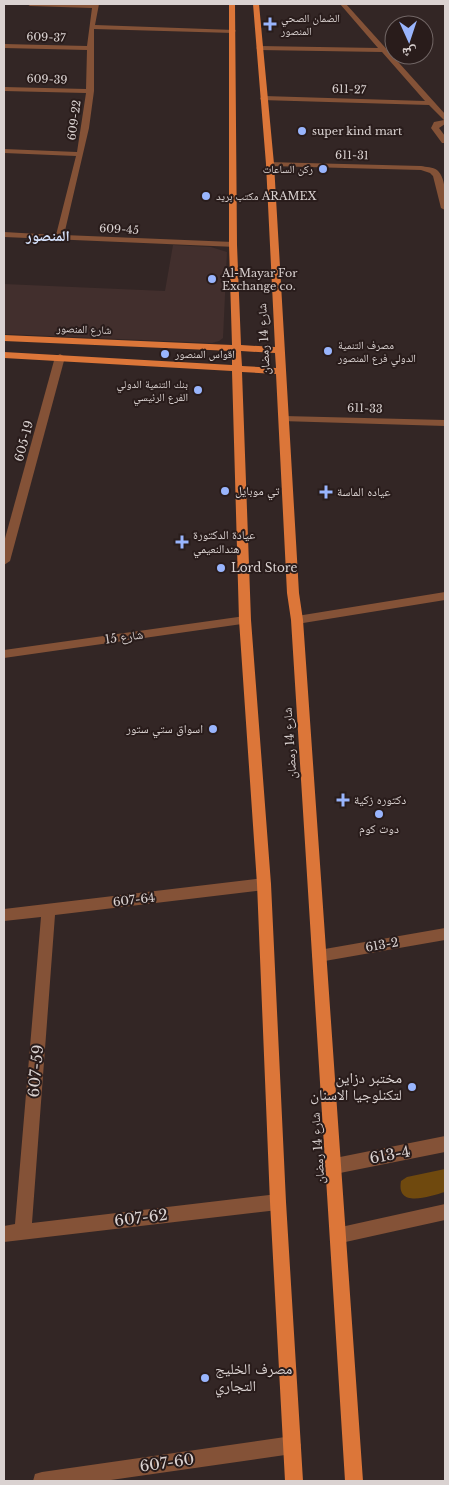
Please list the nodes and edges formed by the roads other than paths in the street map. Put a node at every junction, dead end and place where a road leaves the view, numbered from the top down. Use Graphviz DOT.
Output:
graph roads {
  1 [pos="30,4"];
  2 [pos="232,4"];
  3 [pos="256,4"];
  4 [pos="343,4"];
  5 [pos="96,5"];
  6 [pos="91,27"];
  7 [pos="233,31"];
  8 [pos="4,46"];
  9 [pos="88,48"];
  10 [pos="259,48"];
  11 [pos="383,50"];
  12 [pos="4,89"];
  13 [pos="90,91"];
  14 [pos="264,98"];
  15 [pos="432,103"];
  16 [pos="445,118"];
  17 [pos="445,122"];
  18 [pos="445,141"];
  19 [pos="4,152"];
  20 [pos="81,154"];
  21 [pos="270,164"];
  22 [pos="445,208"];
  23 [pos="4,235"];
  24 [pos="59,238"];
  25 [pos="233,245"];
  26 [pos="4,338"];
  27 [pos="237,348"];
  28 [pos="279,350"];
  29 [pos="4,354"];
  30 [pos="60,357"];
  31 [pos="237,369"];
  32 [pos="280,371"];
  33 [pos="284,419"];
  34 [pos="445,423"];
  35 [pos="4,561"];
  36 [pos="445,596"];
  37 [pos="245,618"];
  38 [pos="297,620"];
  39 [pos="4,648"];
  40 [pos="4,654"];
  41 [pos="264,884"];
  42 [pos="48,910"];
  43 [pos="4,915"];
  44 [pos="445,934"];
  45 [pos="319,956"];
  46 [pos="445,1144"];
  47 [pos="334,1166"];
  48 [pos="278,1202"];
  49 [pos="445,1212"];
  50 [pos="23,1232"];
  51 [pos="4,1234"];
  52 [pos="341,1235"];
  53 [pos="292,1445"];
  54 [pos="42,1481"];
  55 [pos="294,1481"];
  56 [pos="354,1481"];
  1 -- 5 [label="street"];
  2 -- 7 [label="main road"];
  3 -- 10 [label="main road, شارع 14 رمضان"];
  4 -- 11 [label="street"];
  5 -- 6 [label="street, 609-22"];
  6 -- 7 [label="street"];
  6 -- 9 [label="street, 609-22"];
  7 -- 25 [label="main road"];
  8 -- 9 [label="street, 609-37"];
  9 -- 13 [label="street, 609-22"];
  10 -- 11 [label="street"];
  10 -- 14 [label="main road, شارع 14 رمضان"];
  11 -- 15 [label="street"];
  12 -- 13 [label="street, 609-39"];
  13 -- 20 [label="street, 609-22"];
  14 -- 15 [label="street, 611-27"];
  14 -- 21 [label="main road, شارع 14 رمضان"];
  15 -- 16 [label="street"];
  17 -- 18 [label="street"];
  19 -- 20 [label="street"];
  20 -- 24 [label="street, 609-22"];
  21 -- 22 [label="street, 611-31"];
  21 -- 28 [label="main road, شارع 14 رمضان"];
  23 -- 24 [label="street, 609-45"];
  24 -- 25 [label="street, 609-45"];
  25 -- 27 [label="main road"];
  26 -- 27 [label="main road, شارع المنصور"];
  27 -- 28 [label="main road, شارع المنصور"];
  27 -- 31 [label="main road"];
  28 -- 32 [label="main road, شارع 14 رمضان"];
  29 -- 30 [label="main road"];
  30 -- 31 [label="main road"];
  30 -- 35 [label="street, 605-19"];
  31 -- 32 [label="main road"];
  31 -- 37 [label="main road"];
  32 -- 33 [label="main road, شارع 14 رمضان"];
  33 -- 34 [label="street, 611-33"];
  33 -- 38 [label="main road, شارع 14 رمضان"];
  36 -- 38 [label="street"];
  37 -- 39 [label="street, شارع 15"];
  37 -- 40 [label="street, شارع 15"];
  37 -- 41 [label="main road"];
  38 -- 45 [label="main road, شارع 14 رمضان"];
  41 -- 42 [label="street, 607-64"];
  41 -- 48 [label="main road"];
  42 -- 43 [label="street, 607-64"];
  42 -- 50 [label="street, 607-59"];
  44 -- 45 [label="street, 613-2"];
  45 -- 47 [label="main road, شارع 14 رمضان"];
  46 -- 47 [label="street, 613-4"];
  47 -- 52 [label="main road, شارع 14 رمضان"];
  48 -- 50 [label="street, 607-62"];
  48 -- 53 [label="main road"];
  49 -- 52 [label="street"];
  50 -- 51 [label="street, 607-62"];
  52 -- 56 [label="main road, شارع 14 رمضان"];
  53 -- 54 [label="street, 607-60"];
  53 -- 55 [label="main road"];
}
